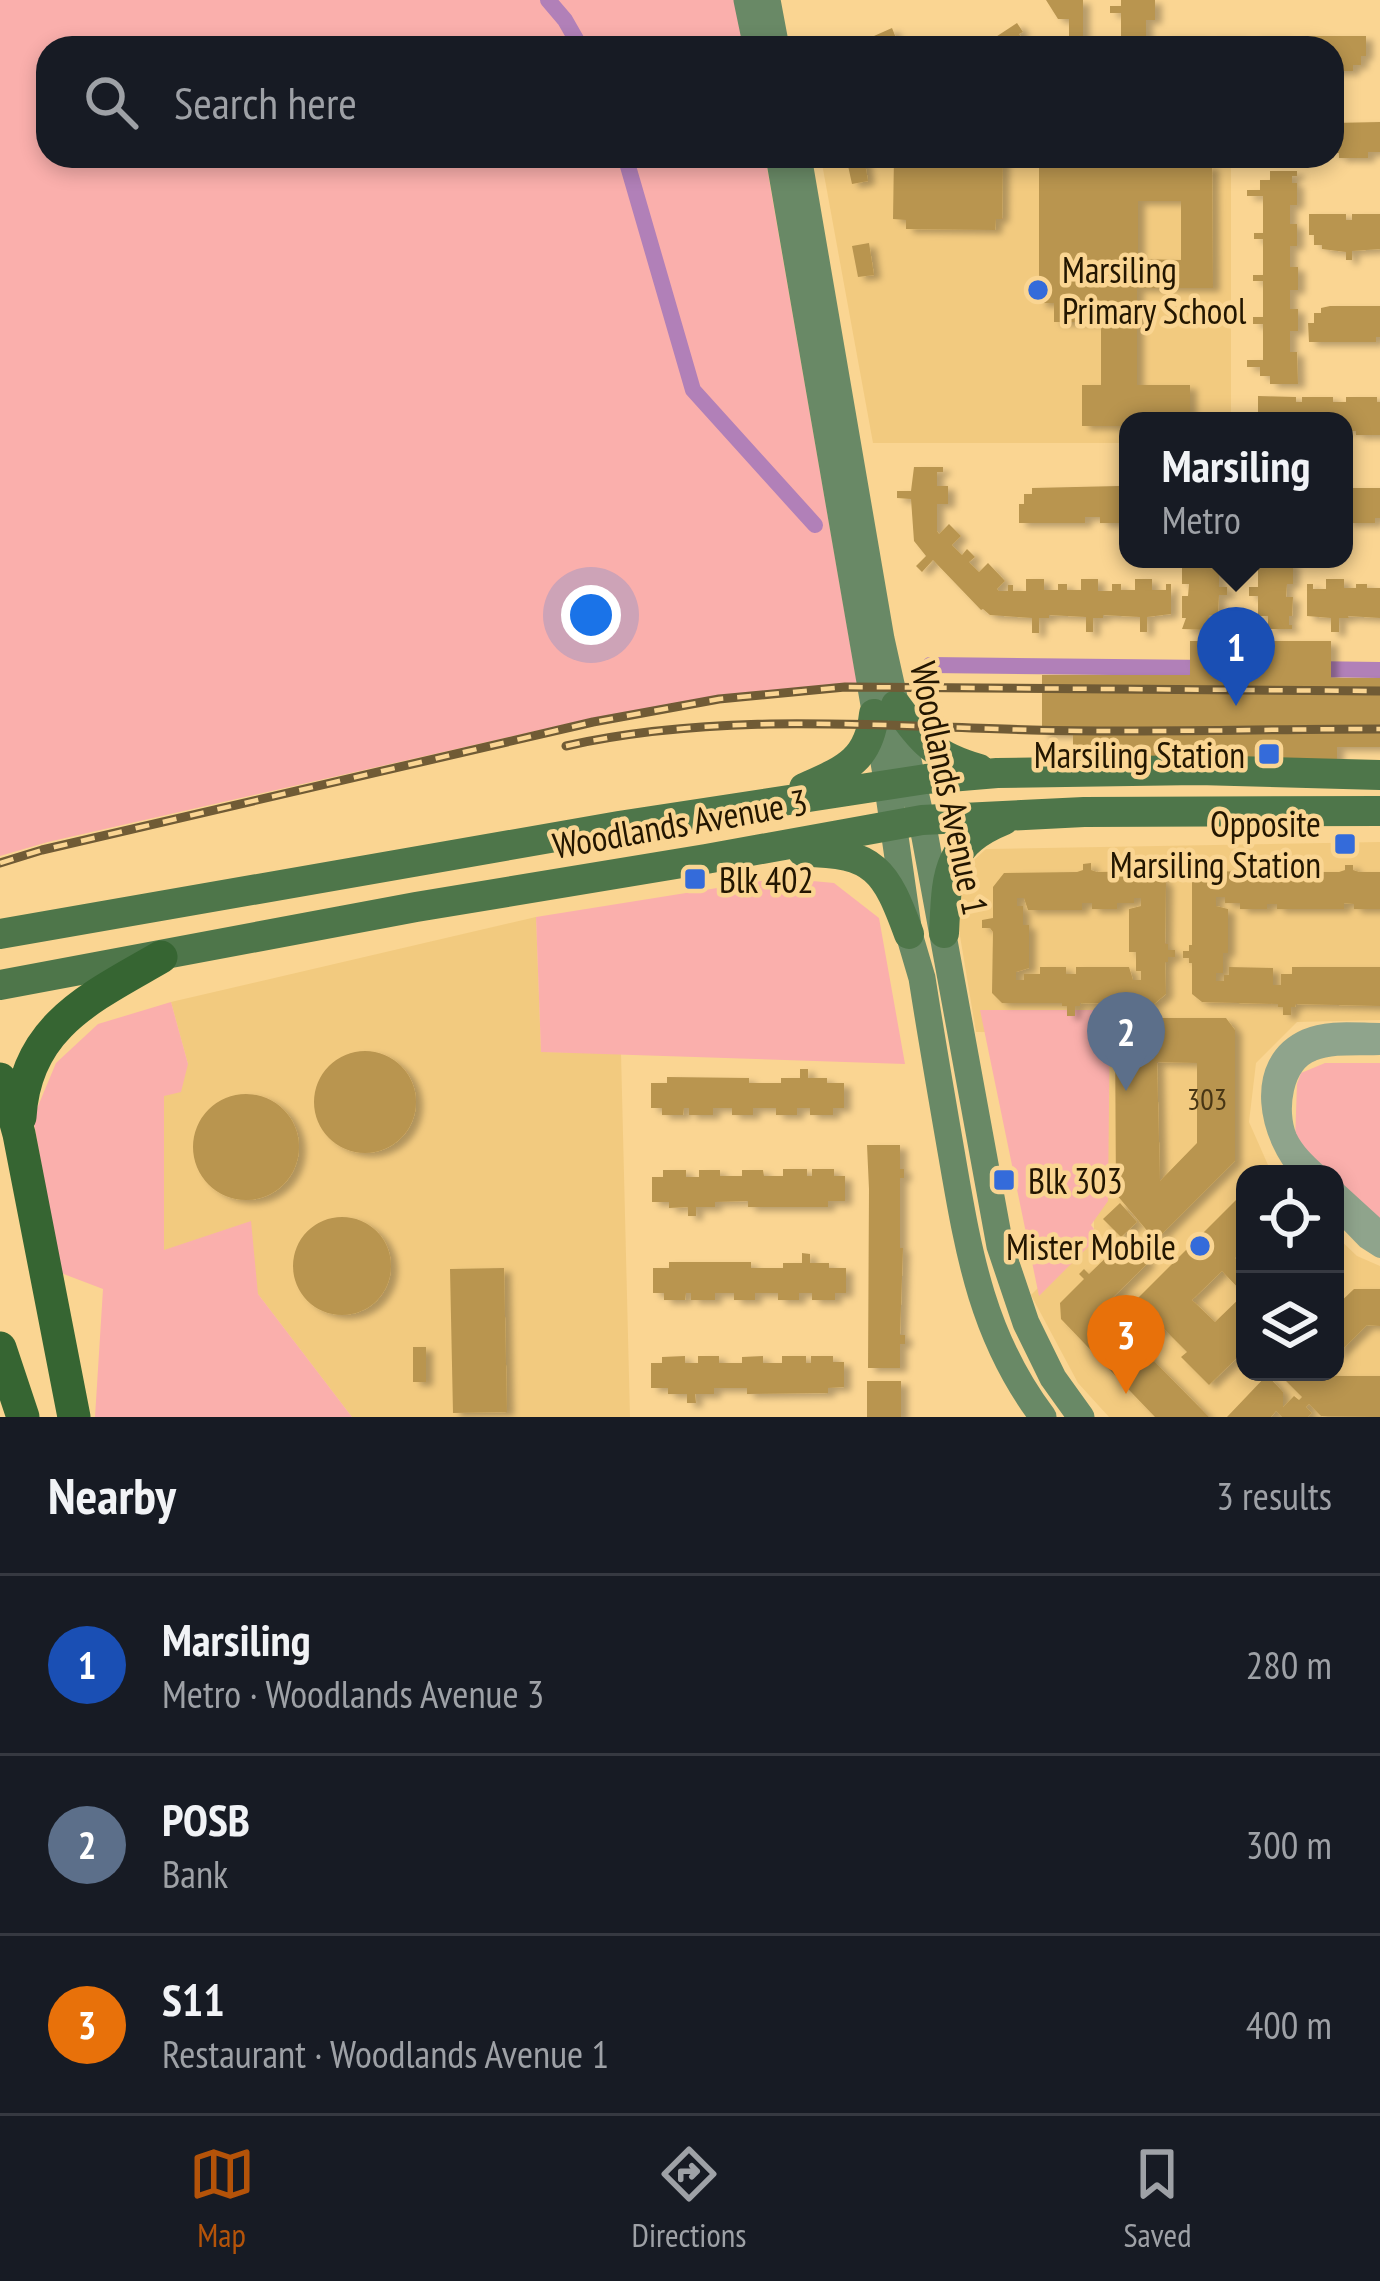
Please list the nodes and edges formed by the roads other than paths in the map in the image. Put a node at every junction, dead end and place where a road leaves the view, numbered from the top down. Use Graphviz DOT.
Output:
graph roads {
  1 [pos="747,0"];
  2 [pos="767,0"];
  3 [pos="755,36"];
  4 [pos="774,36"];
  5 [pos="780,168"];
  6 [pos="800,168"];
  7 [pos="885,710"];
  8 [pos="997,773"];
  9 [pos="1380,775"];
  10 [pos="900,782"];
  11 [pos="747,805"];
  12 [pos="1380,811"];
  13 [pos="1016,815"];
  14 [pos="908,822"];
  15 [pos="732,854"];
  16 [pos="944,933"];
  17 [pos="0,934"];
  18 [pos="909,934"];
  19 [pos="161,957"];
  20 [pos="0,985"];
  21 [pos="1380,1032"];
  22 [pos="1380,1046"];
  23 [pos="0,1078"];
  24 [pos="19,1134"];
  25 [pos="1295,1165"];
  26 [pos="1309,1165"];
  27 [pos="1344,1197"];
  28 [pos="1344,1217"];
  29 [pos="1380,1230"];
  30 [pos="1380,1249"];
  31 [pos="0,1348"];
  32 [pos="23,1417"];
  33 [pos="74,1417"];
  34 [pos="1043,1417"];
  35 [pos="1081,1417"];
  1 -- 3 [label="main road"];
  2 -- 4 [label="main road"];
  5 -- 7 [label="main road, Woodlands Avenue 1"];
  6 -- 7 [label="main road, Woodlands Avenue 1"];
  7 -- 8 [label="main road"];
  7 -- 10 [label="main road, Woodlands Avenue 1"];
  7 -- 11 [label="main road"];
  8 -- 9 [label="main road, Woodlands Avenue 3"];
  8 -- 10 [label="main road, Woodlands Avenue 3"];
  10 -- 11 [label="main road, Woodlands Avenue 3"];
  10 -- 14 [label="main road, Woodlands Avenue 1"];
  11 -- 17 [label="main road, Woodlands Avenue 3"];
  12 -- 13 [label="main road, Woodlands Avenue 3"];
  13 -- 14 [label="main road, Woodlands Avenue 3"];
  13 -- 16 [label="main road"];
  14 -- 15 [label="main road, Woodlands Avenue 3"];
  14 -- 16 [label="main road, Woodlands Avenue 1"];
  14 -- 18 [label="main road, Woodlands Avenue 1"];
  15 -- 18 [label="main road"];
  15 -- 19 [label="main road, Woodlands Avenue 3"];
  16 -- 35 [label="main road, Woodlands Avenue 1"];
  18 -- 34 [label="main road, Woodlands Avenue 1"];
  19 -- 20 [label="main road, Woodlands Avenue 3"];
  19 -- 24 [label="highway"];
  21 -- 25 [label="street"];
  22 -- 26 [label="street"];
  23 -- 24 [label="highway"];
  24 -- 33 [label="highway"];
  27 -- 29 [label="street"];
  28 -- 30 [label="street"];
  31 -- 32 [label="highway"];
}
